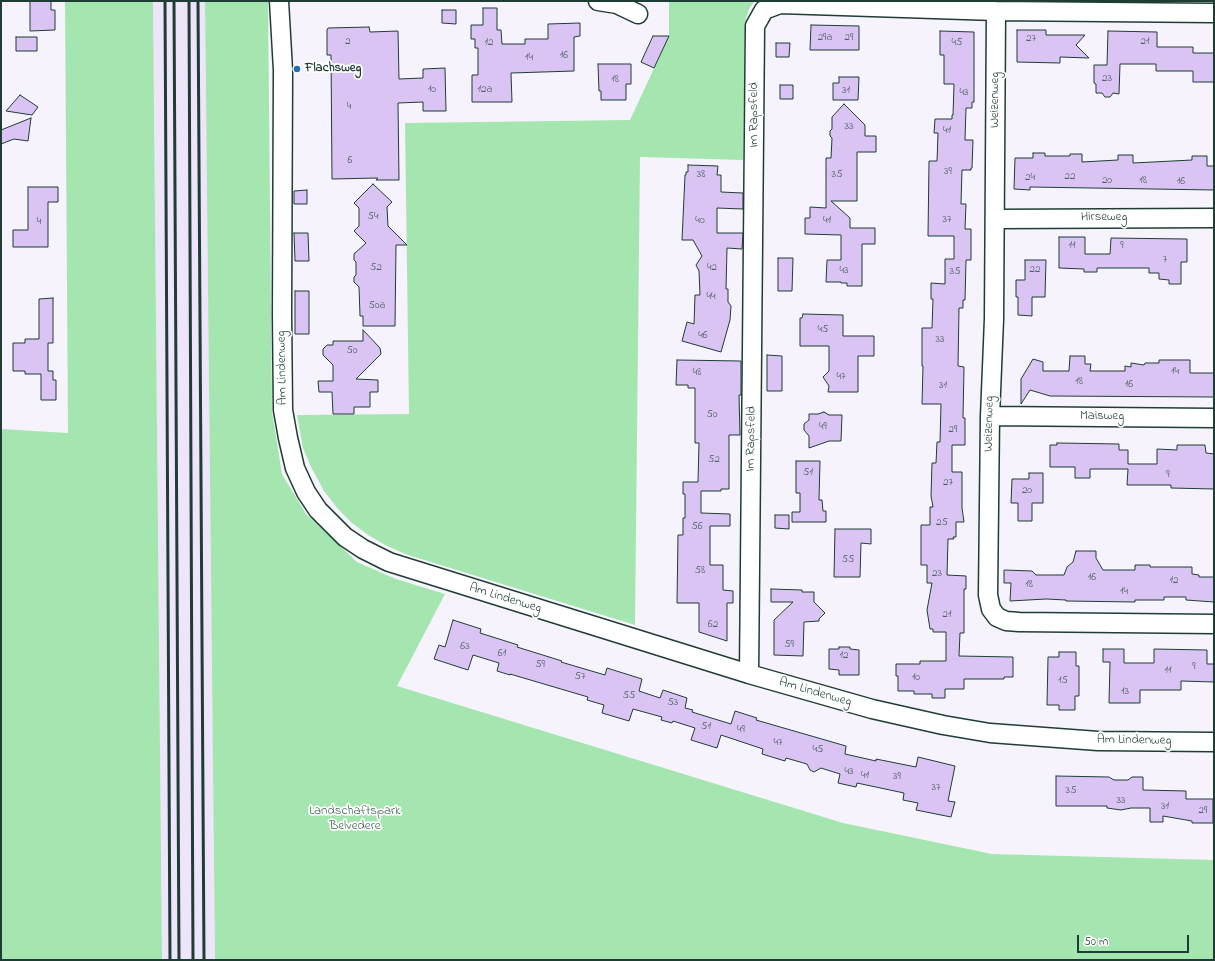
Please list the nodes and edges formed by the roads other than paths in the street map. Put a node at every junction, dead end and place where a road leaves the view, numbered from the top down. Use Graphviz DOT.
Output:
graph roads {
  1 [pos="279,1"];
  2 [pos="598,1"];
  3 [pos="996,10"];
  4 [pos="1214,13"];
  5 [pos="638,14"];
  6 [pos="1214,218"];
  7 [pos="995,219"];
  8 [pos="990,416"];
  9 [pos="1214,418"];
  10 [pos="1214,624"];
  11 [pos="749,674"];
  12 [pos="1214,742"];
  1 -- 11 [label="street, Am Lindenweg"];
  2 -- 5 [label="street"];
  3 -- 4 [label="street, Im Rapsfeld"];
  3 -- 7 [label="street, Weizenweg"];
  3 -- 11 [label="street, Im Rapsfeld"];
  6 -- 7 [label="street, Hirseweg"];
  7 -- 8 [label="street, Weizenweg"];
  8 -- 9 [label="street, Maisweg"];
  8 -- 10 [label="street, Weizenweg"];
  11 -- 12 [label="street, Am Lindenweg"];
}
